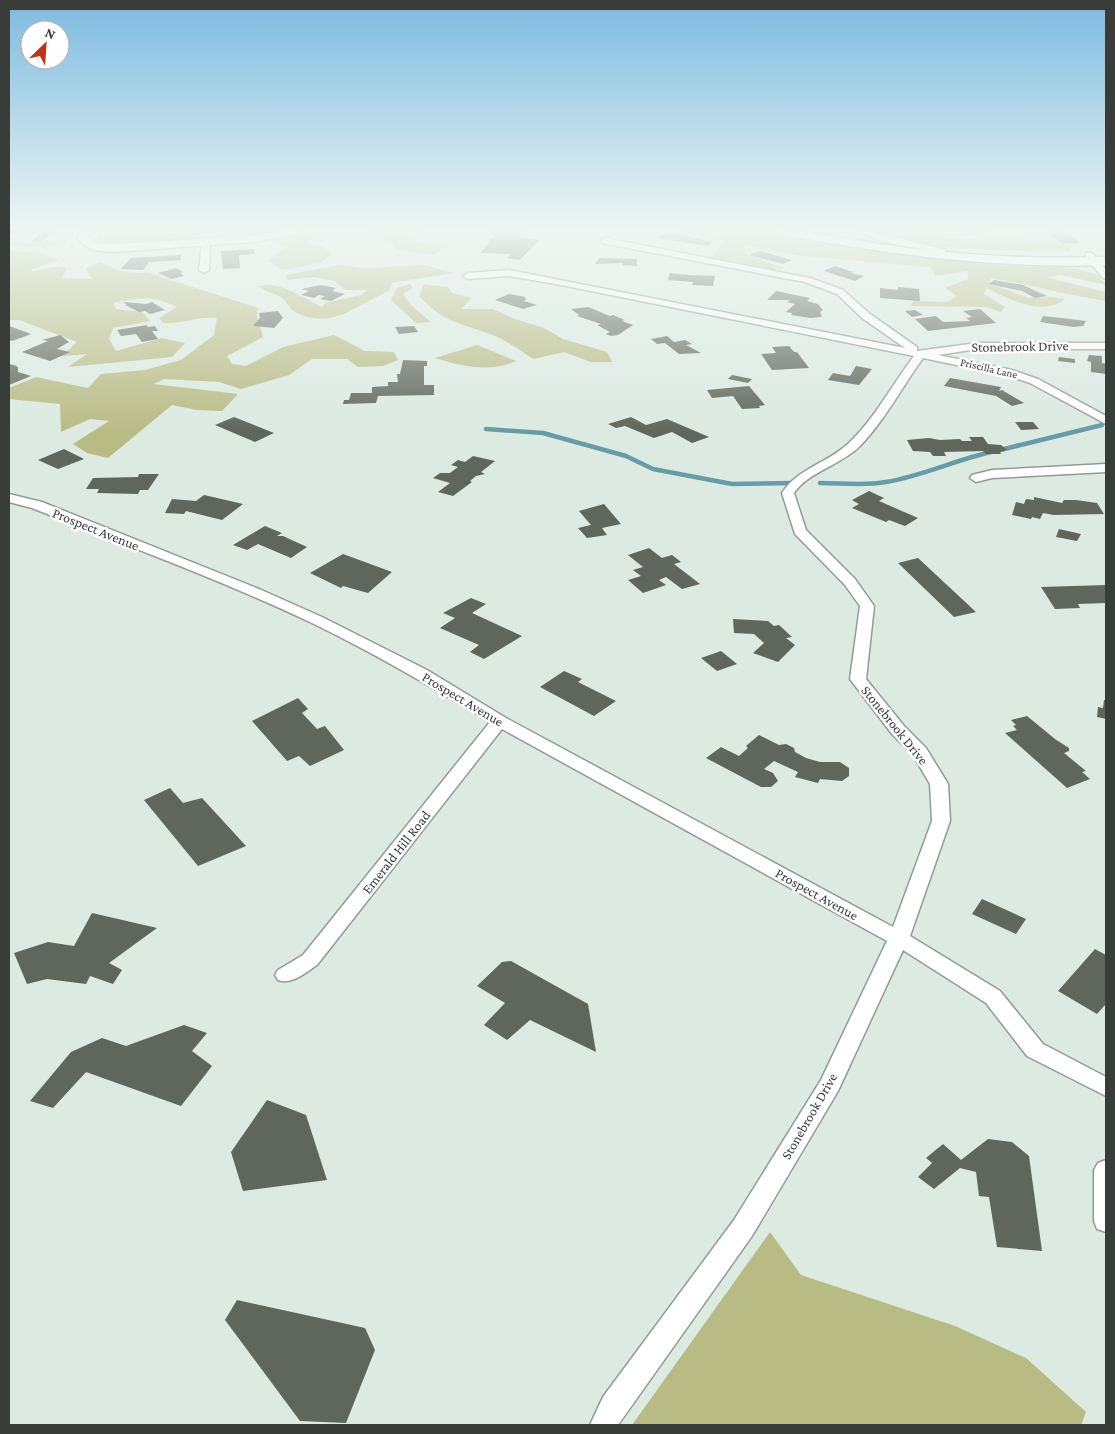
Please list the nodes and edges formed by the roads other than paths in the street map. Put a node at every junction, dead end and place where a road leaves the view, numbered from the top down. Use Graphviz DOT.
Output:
graph roads {
  1 [pos="641,298"];
  2 [pos="846,298"];
  3 [pos="1106,346"];
  4 [pos="921,354"];
  5 [pos="1106,421"];
  6 [pos="1106,468"];
  7 [pos="976,478"];
  8 [pos="9,498"];
  9 [pos="500,721"];
  10 [pos="899,938"];
  11 [pos="285,975"];
  12 [pos="1106,1087"];
  13 [pos="1106,1170"];
  14 [pos="1106,1221"];
  15 [pos="604,1425"];
  1 -- 4 [label="street"];
  2 -- 4 [label="street"];
  3 -- 4 [label="street, Stonebrook Drive"];
  4 -- 5 [label="street, Priscilla Lane"];
  4 -- 10 [label="street, Stonebrook Drive"];
  6 -- 7 [label="street"];
  8 -- 9 [label="street, Prospect Avenue"];
  9 -- 10 [label="street, Prospect Avenue"];
  9 -- 11 [label="street, Emerald Hill Road"];
  10 -- 12 [label="street, Prospect Avenue"];
  10 -- 15 [label="street, Stonebrook Drive"];
  13 -- 14 [label="street"];
}
